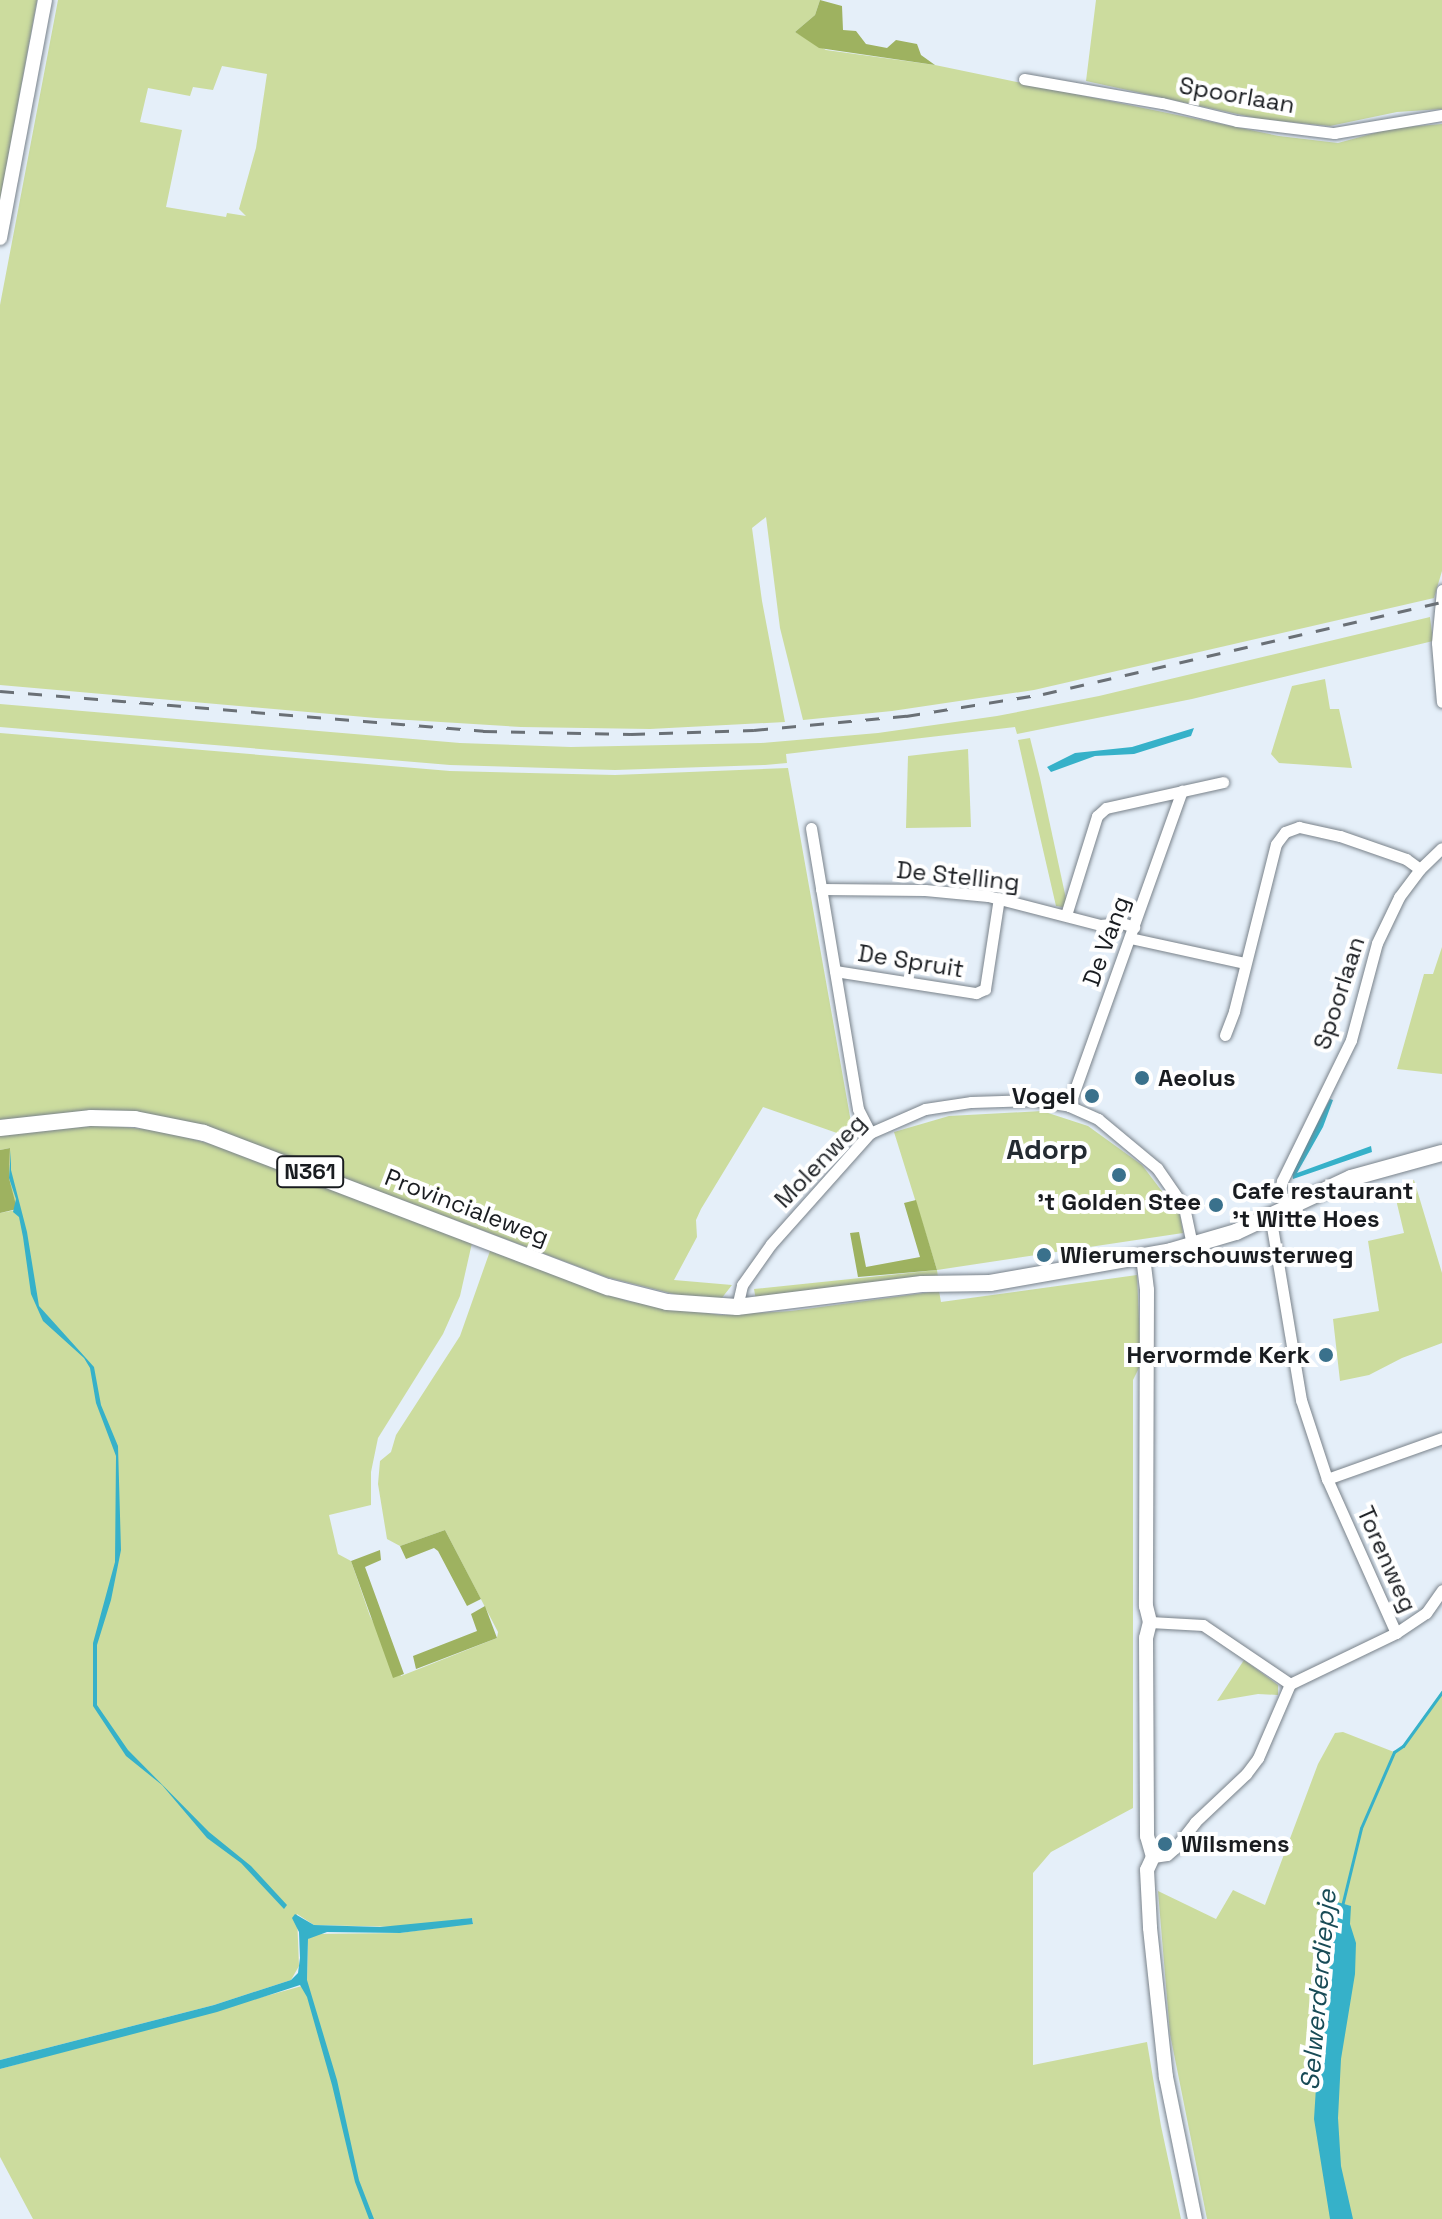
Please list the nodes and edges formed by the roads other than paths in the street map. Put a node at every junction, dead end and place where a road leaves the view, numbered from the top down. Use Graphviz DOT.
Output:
graph roads {
  1 [pos="45,0"];
  2 [pos="1024,79"];
  3 [pos="1442,115"];
  4 [pos="0,238"];
  5 [pos="1442,590"];
  6 [pos="1442,702"];
  7 [pos="1223,782"];
  8 [pos="1182,791"];
  9 [pos="811,828"];
  10 [pos="1442,848"];
  11 [pos="1420,869"];
  12 [pos="821,889"];
  13 [pos="999,898"];
  14 [pos="1066,915"];
  15 [pos="1132,932"];
  16 [pos="1245,963"];
  17 [pos="835,971"];
  18 [pos="1225,1035"];
  19 [pos="1069,1106"];
  20 [pos="0,1128"];
  21 [pos="870,1133"];
  22 [pos="1442,1153"];
  23 [pos="1286,1207"];
  24 [pos="1270,1214"];
  25 [pos="1192,1246"];
  26 [pos="1143,1257"];
  27 [pos="737,1307"];
  28 [pos="1442,1438"];
  29 [pos="1327,1479"];
  30 [pos="1442,1590"];
  31 [pos="1150,1622"];
  32 [pos="1396,1633"];
  33 [pos="1290,1684"];
  34 [pos="1153,1857"];
  35 [pos="1195,2219"];
  1 -- 4 [label="street"];
  2 -- 3 [label="street, Spoorlaan"];
  5 -- 6 [label="street"];
  7 -- 8 [label="street, De Vang"];
  8 -- 14 [label="street, De Vang"];
  8 -- 15 [label="street, De Vang"];
  9 -- 12 [label="street"];
  10 -- 11 [label="street, Spoorlaan"];
  11 -- 16 [label="street"];
  11 -- 23 [label="street, Spoorlaan"];
  12 -- 13 [label="street, De Stelling"];
  12 -- 17 [label="street"];
  13 -- 14 [label="street, De Stelling"];
  13 -- 17 [label="street, De Spruit"];
  14 -- 15 [label="street, De Stelling"];
  15 -- 16 [label="street, De Stelling"];
  15 -- 19 [label="street, De Vang"];
  16 -- 18 [label="street"];
  17 -- 21 [label="street"];
  19 -- 21 [label="street, Molenweg"];
  19 -- 25 [label="street, Molenweg"];
  20 -- 27 [label="main road, Provincialeweg / N361"];
  21 -- 27 [label="street, Molenweg"];
  22 -- 23 [label="main road, Provincialeweg / N361"];
  23 -- 24 [label="main road, Provincialeweg / N361"];
  24 -- 25 [label="main road, Provincialeweg / N361"];
  24 -- 29 [label="street, Torenweg"];
  25 -- 26 [label="main road, Provincialeweg / N361"];
  26 -- 27 [label="main road, Provincialeweg / N361"];
  26 -- 31 [label="street"];
  28 -- 29 [label="street"];
  29 -- 32 [label="street, Torenweg"];
  30 -- 32 [label="street"];
  31 -- 33 [label="street"];
  31 -- 34 [label="street"];
  32 -- 33 [label="street, Torenweg"];
  33 -- 34 [label="street"];
  34 -- 35 [label="street"];
}
